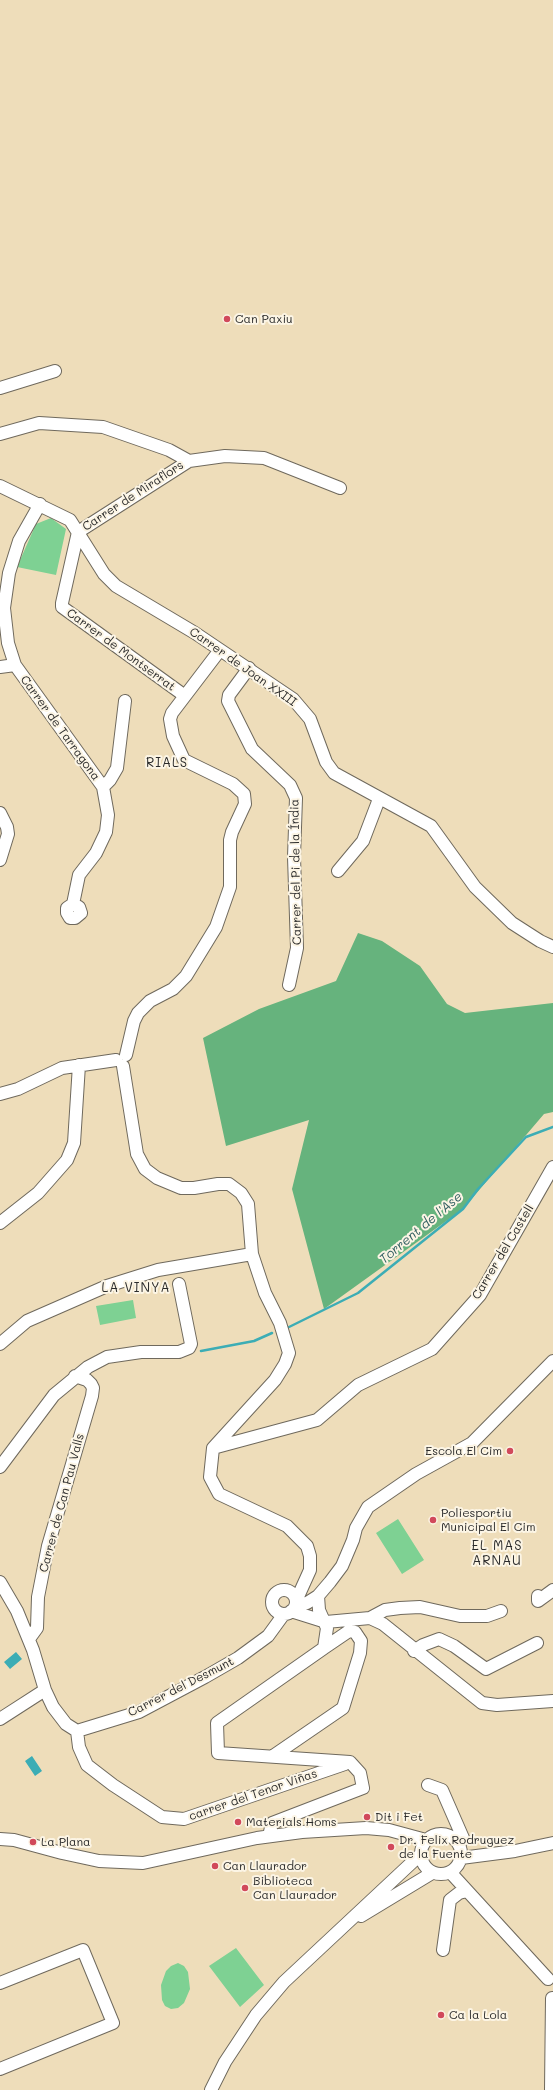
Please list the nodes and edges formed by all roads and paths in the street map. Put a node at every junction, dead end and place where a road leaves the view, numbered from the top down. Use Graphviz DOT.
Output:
graph roads {
  1 [pos="55,371"];
  2 [pos="0,388"];
  3 [pos="0,434"];
  4 [pos="189,460"];
  5 [pos="0,486"];
  6 [pos="340,488"];
  7 [pos="40,504"];
  8 [pos="78,532"];
  9 [pos="220,650"];
  10 [pos="15,665"];
  11 [pos="0,667"];
  12 [pos="248,668"];
  13 [pos="184,696"];
  14 [pos="125,701"];
  15 [pos="103,787"];
  16 [pos="379,799"];
  17 [pos="0,813"];
  18 [pos="0,860"];
  19 [pos="338,871"];
  20 [pos="73,904"];
  21 [pos="553,947"];
  22 [pos="289,985"];
  23 [pos="122,1060"];
  24 [pos="79,1065"];
  25 [pos="0,1094"];
  26 [pos="553,1167"];
  27 [pos="0,1223"];
  28 [pos="252,1254"];
  29 [pos="180,1284"];
  30 [pos="0,1344"];
  31 [pos="553,1361"];
  32 [pos="75,1376"];
  33 [pos="213,1448"];
  34 [pos="0,1467"];
  35 [pos="0,1582"];
  36 [pos="304,1584"];
  37 [pos="288,1590"];
  38 [pos="553,1590"];
  39 [pos="538,1596"];
  40 [pos="314,1599"];
  41 [pos="288,1608"];
  42 [pos="501,1611"];
  43 [pos="370,1618"];
  44 [pos="326,1622"];
  45 [pos="29,1639"];
  46 [pos="537,1643"];
  47 [pos="324,1648"];
  48 [pos="414,1651"];
  49 [pos="45,1690"];
  50 [pos="553,1701"];
  51 [pos="0,1719"];
  52 [pos="77,1731"];
  53 [pos="273,1756"];
  54 [pos="350,1762"];
  55 [pos="428,1785"];
  56 [pos="0,1830"];
  57 [pos="269,1836"];
  58 [pos="0,1839"];
  59 [pos="14,1840"];
  60 [pos="426,1840"];
  61 [pos="553,1843"];
  62 [pos="459,1845"];
  63 [pos="421,1854"];
  64 [pos="461,1858"];
  65 [pos="450,1872"];
  66 [pos="432,1873"];
  67 [pos="467,1891"];
  68 [pos="336,1932"];
  69 [pos="443,1950"];
  70 [pos="551,1978"];
  71 [pos="0,1983"];
  72 [pos="552,1998"];
  73 [pos="0,2069"];
  74 [pos="211,2090"];
  75 [pos="551,2090"];
  1 -- 2 [label="street"];
  3 -- 4 [label="street"];
  4 -- 6 [label="street"];
  4 -- 8 [label="street, Carrer de Miraflors"];
  5 -- 7 [label="street, Carrer de Joan XXIII"];
  7 -- 8 [label="street, Carrer de Joan XXIII"];
  7 -- 10 [label="street"];
  8 -- 9 [label="street, Carrer de Joan XXIII"];
  8 -- 13 [label="street, Carrer de Montserrat"];
  9 -- 12 [label="street, Carrer de Joan XXIII"];
  9 -- 13 [label="street"];
  10 -- 11 [label="street, Carrer de Tarragona"];
  10 -- 15 [label="street, Carrer de Tarragona"];
  12 -- 16 [label="street, Carrer de Joan XXIII"];
  12 -- 22 [label="street, Carrer del Pi de la Índia"];
  13 -- 23 [label="street"];
  14 -- 15 [label="street, Carrer de Tarragona"];
  15 -- 20 [label="street"];
  16 -- 19 [label="street"];
  16 -- 21 [label="street, Carrer de Joan XXIII"];
  17 -- 18 [label="street"];
  23 -- 24 [label="street"];
  23 -- 28 [label="street"];
  24 -- 25 [label="street"];
  24 -- 27 [label="street"];
  26 -- 33 [label="street, Carrer del Castell"];
  28 -- 30 [label="street"];
  28 -- 33 [label="street"];
  29 -- 32 [label="street"];
  31 -- 40 [label="street"];
  32 -- 34 [label="street"];
  32 -- 45 [label="street, Carrer de Can Pau Valls"];
  33 -- 36 [label="street"];
  35 -- 45 [label="street"];
  36 -- 37 [label="street"];
  36 -- 40 [label="street"];
  36 -- 41 [label="street"];
  37 -- 41 [label="street"];
  37 -- 41 [label="street"];
  38 -- 39 [label="street"];
  40 -- 41 [label="street"];
  40 -- 44 [label="street"];
  41 -- 44 [label="street"];
  41 -- 52 [label="street, Carrer del Desmunt"];
  42 -- 43 [label="street"];
  43 -- 44 [label="street"];
  43 -- 48 [label="street"];
  44 -- 47 [label="street"];
  45 -- 49 [label="street"];
  46 -- 48 [label="street"];
  47 -- 53 [label="street"];
  47 -- 53 [label="street"];
  48 -- 50 [label="street"];
  49 -- 51 [label="street"];
  49 -- 52 [label="street"];
  52 -- 54 [label="street, carrer del Tenor Viñas"];
  53 -- 54 [label="street"];
  54 -- 57 [label="street"];
  55 -- 62 [label="street"];
  56 -- 59 [label="street"];
  57 -- 59 [label="street"];
  57 -- 60 [label="street"];
  58 -- 59 [label="street"];
  60 -- 62 [label="street"];
  60 -- 63 [label="street"];
  61 -- 64 [label="street"];
  62 -- 64 [label="street"];
  63 -- 66 [label="street"];
  63 -- 68 [label="street"];
  64 -- 65 [label="street"];
  65 -- 66 [label="street"];
  65 -- 67 [label="street"];
  66 -- 68 [label="street"];
  67 -- 69 [label="street"];
  67 -- 70 [label="street"];
  68 -- 74 [label="street"];
  70 -- 72 [label="street"];
  71 -- 73 [label="street"];
  72 -- 75 [label="street"];
}
